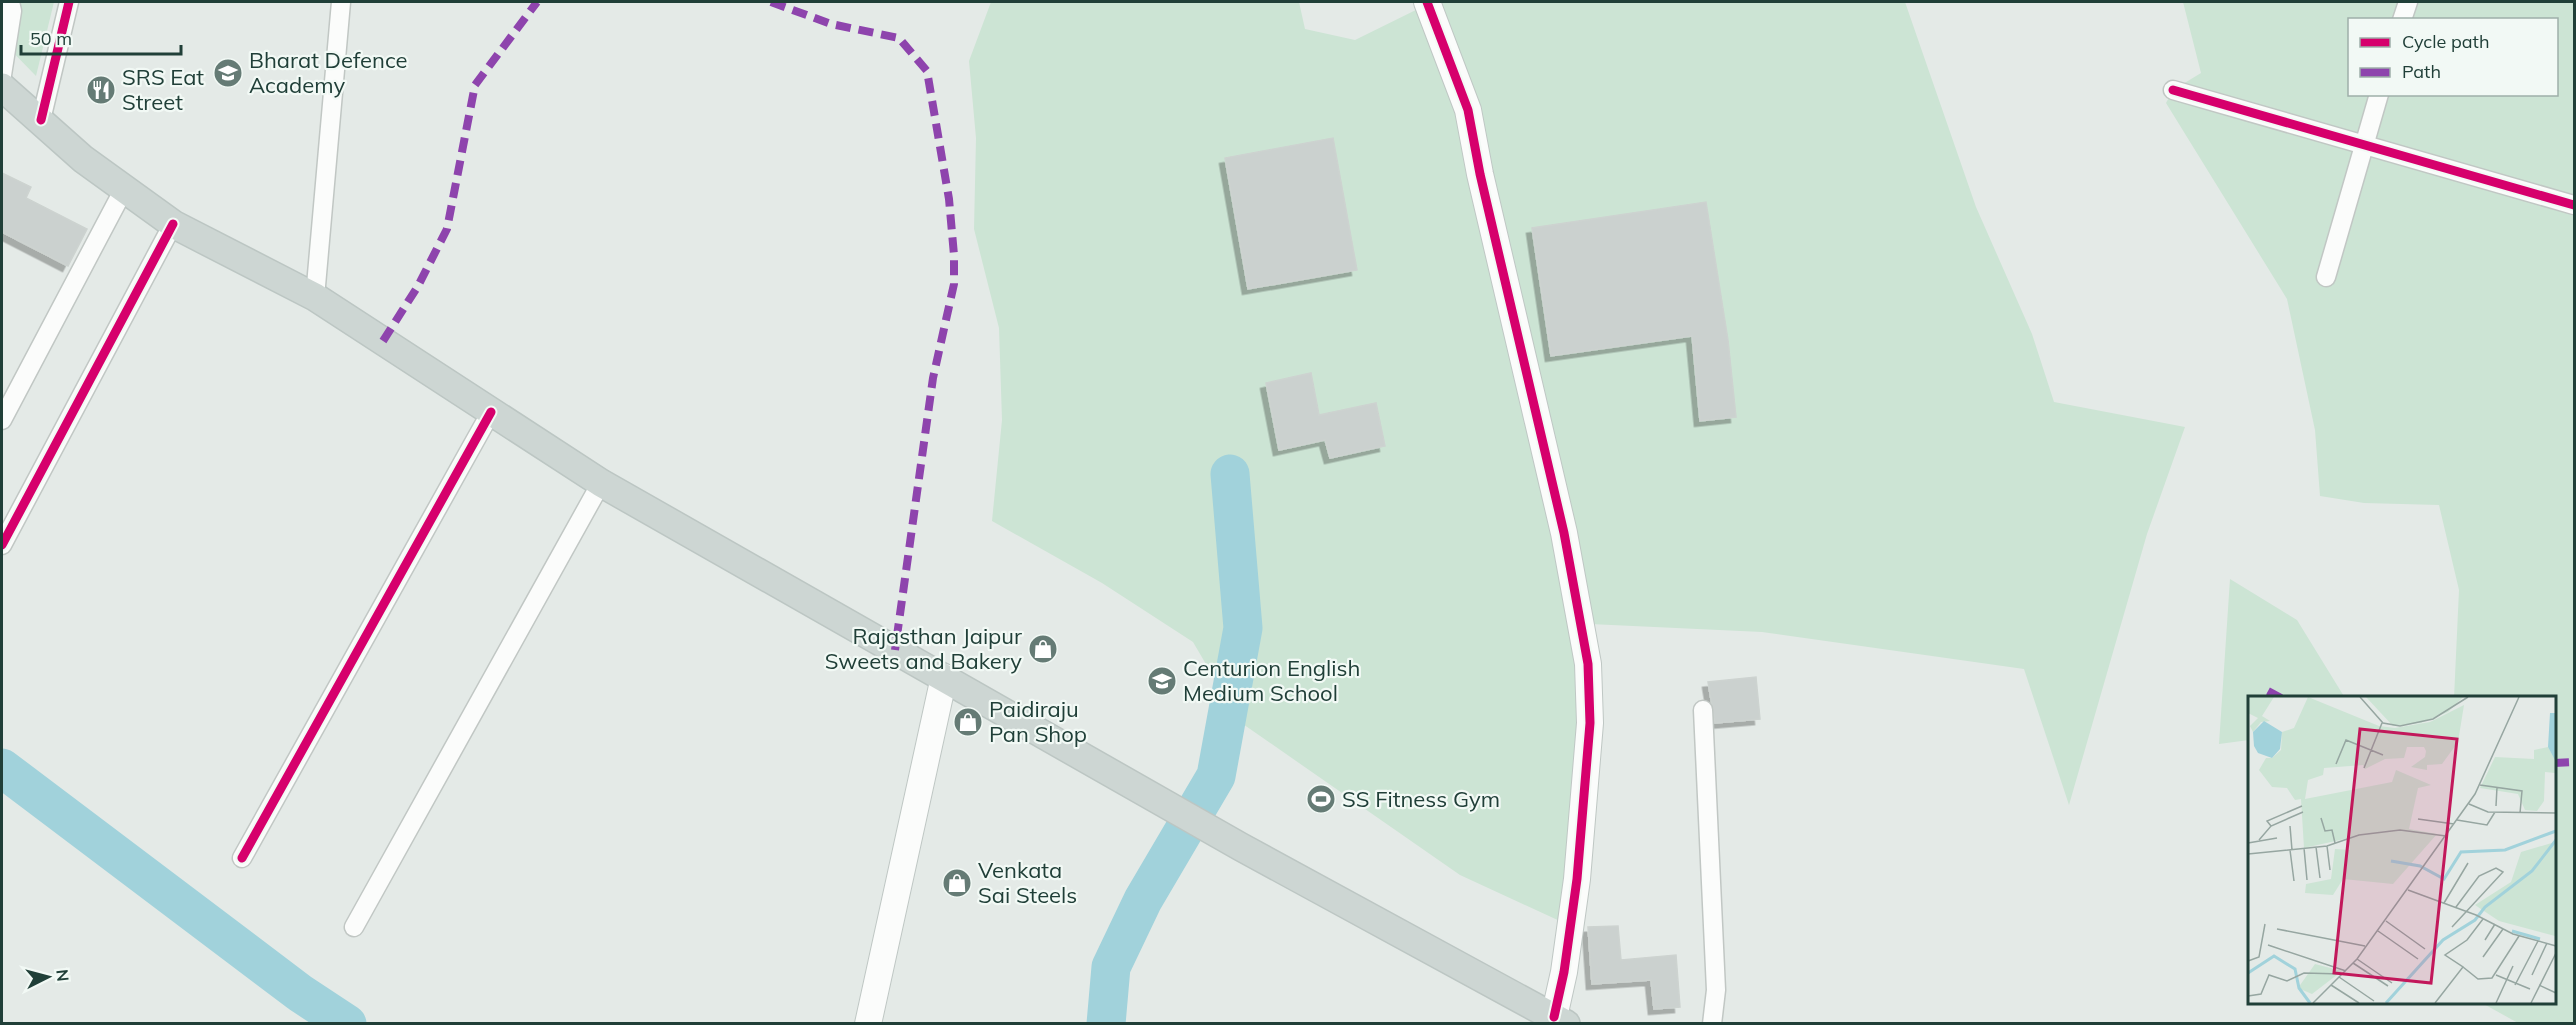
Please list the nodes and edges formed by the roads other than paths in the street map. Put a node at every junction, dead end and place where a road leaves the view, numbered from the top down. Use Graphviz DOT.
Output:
graph roads {
  1 [pos="10,2"];
  2 [pos="69,2"];
  3 [pos="341,2"];
  4 [pos="1427,2"];
  5 [pos="2,75"];
  6 [pos="2,87"];
  7 [pos="2173,90"];
  8 [pos="2378,96"];
  9 [pos="41,120"];
  10 [pos="2364,145"];
  11 [pos="124,189"];
  12 [pos="2574,205"];
  13 [pos="172,224"];
  14 [pos="2326,277"];
  15 [pos="315,297"];
  16 [pos="491,411"];
  17 [pos="2,420"];
  18 [pos="601,483"];
  19 [pos="2,545"];
  20 [pos="944,677"];
  21 [pos="1703,710"];
  22 [pos="242,858"];
  23 [pos="354,927"];
  24 [pos="1560,1020"];
  25 [pos="868,1023"];
  26 [pos="1712,1023"];
  1 -- 5 [label="street"];
  2 -- 9 [label="street"];
  3 -- 15 [label="street"];
  4 -- 24 [label="street"];
  6 -- 9 [label="main road"];
  7 -- 10 [label="street"];
  8 -- 10 [label="street"];
  9 -- 11 [label="main road"];
  10 -- 12 [label="street"];
  10 -- 14 [label="street"];
  11 -- 13 [label="main road"];
  11 -- 17 [label="street"];
  13 -- 15 [label="main road"];
  13 -- 19 [label="street"];
  15 -- 16 [label="main road"];
  16 -- 18 [label="main road"];
  16 -- 22 [label="street"];
  18 -- 20 [label="main road"];
  18 -- 23 [label="street"];
  20 -- 24 [label="main road"];
  20 -- 25 [label="street"];
  21 -- 26 [label="street"];
}
